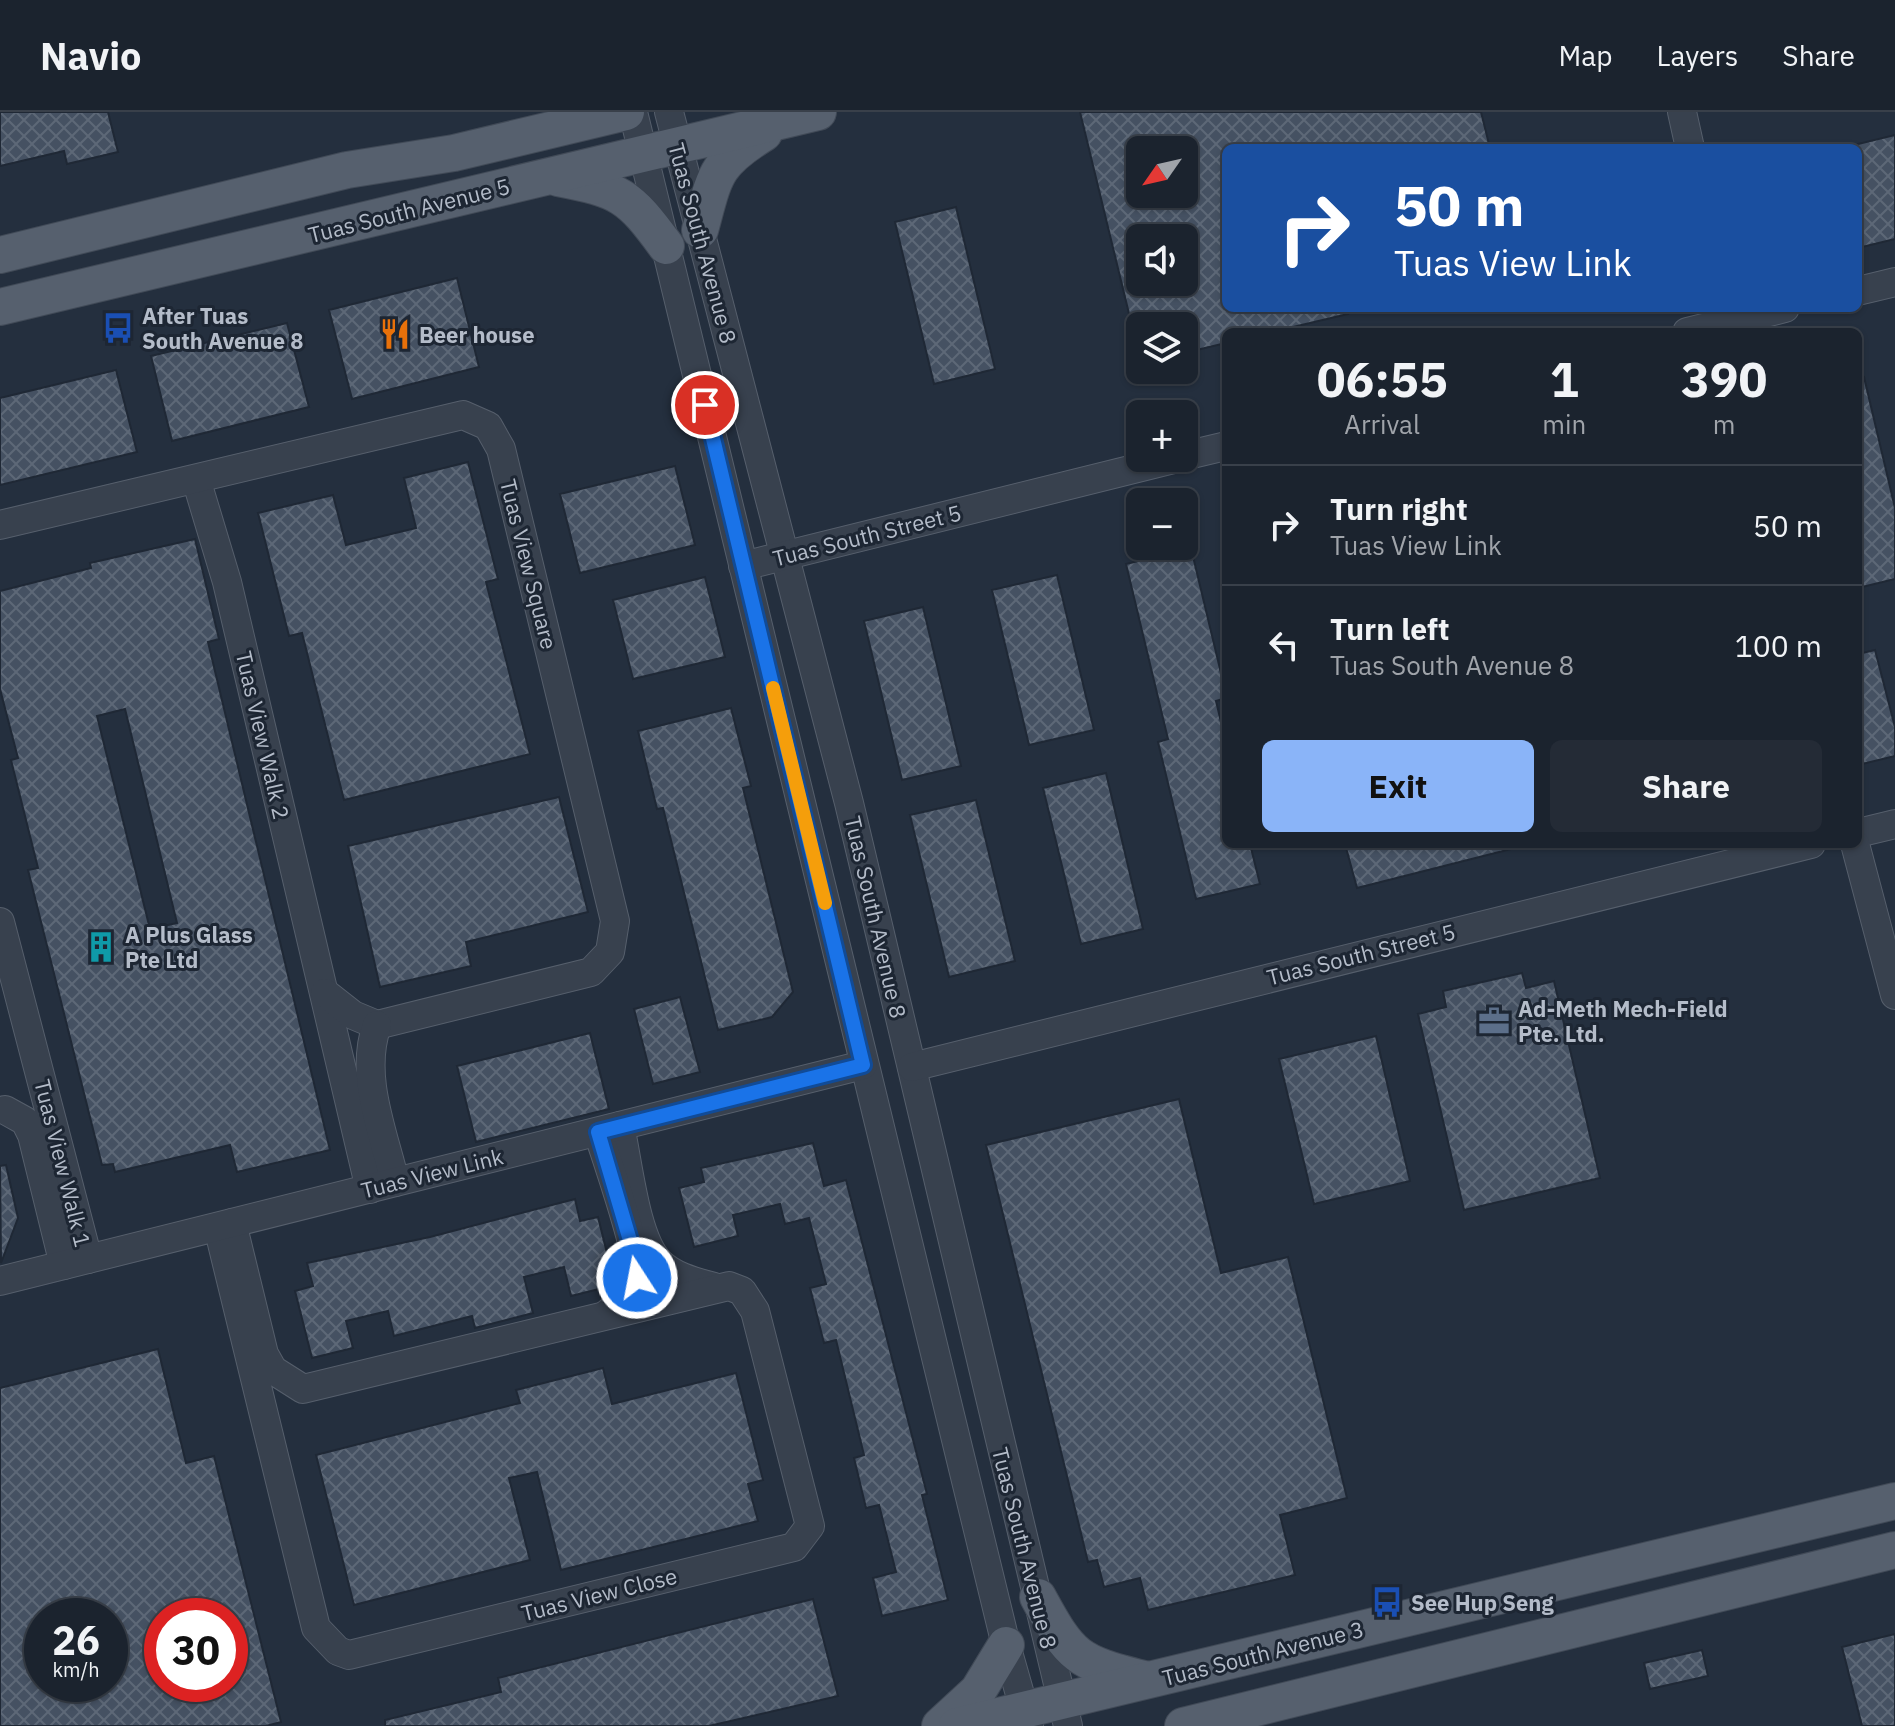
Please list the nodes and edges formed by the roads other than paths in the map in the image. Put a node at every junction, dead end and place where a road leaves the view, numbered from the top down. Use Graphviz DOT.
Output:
graph roads {
  1 [pos="626,112"];
  2 [pos="633,112"];
  3 [pos="1682,112"];
  4 [pos="806,115"];
  5 [pos="552,122"];
  6 [pos="664,137"];
  7 [pos="1689,144"];
  8 [pos="550,176"];
  9 [pos="700,230"];
  10 [pos="666,246"];
  11 [pos="0,255"];
  12 [pos="1895,282"];
  13 [pos="1862,290"];
  14 [pos="0,307"];
  15 [pos="1732,314"];
  16 [pos="1697,328"];
  17 [pos="1222,447"];
  18 [pos="1198,453"];
  19 [pos="1126,471"];
  20 [pos="196,479"];
  21 [pos="0,525"];
  22 [pos="784,556"];
  23 [pos="743,566"];
  24 [pos="1895,824"];
  25 [pos="1862,832"];
  26 [pos="1795,848"];
  27 [pos="1856,848"];
  28 [pos="0,922"];
  29 [pos="325,993"];
  30 [pos="1895,995"];
  31 [pos="377,1025"];
  32 [pos="863,1065"];
  33 [pos="38,1066"];
  34 [pos="912,1067"];
  35 [pos="2,1110"];
  36 [pos="609,1129"];
  37 [pos="382,1186"];
  38 [pos="225,1225"];
  39 [pos="76,1262"];
  40 [pos="0,1281"];
  41 [pos="718,1288"];
  42 [pos="604,1316"];
  43 [pos="303,1389"];
  44 [pos="269,1435"];
  45 [pos="1895,1501"];
  46 [pos="1895,1550"];
  47 [pos="1038,1597"];
  48 [pos="1006,1645"];
  49 [pos="1149,1680"];
  50 [pos="1065,1714"];
  51 [pos="1026,1719"];
  52 [pos="940,1726"];
  53 [pos="957,1726"];
  54 [pos="1183,1726"];
  1 -- 5 [label="main road, Tuas South Avenue 5"];
  2 -- 6 [label="street, Tuas South Avenue 8"];
  3 -- 7 [label="street"];
  4 -- 6 [label="main road, Tuas South Avenue 5"];
  4 -- 9 [label="main road"];
  5 -- 11 [label="main road, Tuas South Avenue 5"];
  6 -- 8 [label="main road, Tuas South Avenue 5"];
  6 -- 9 [label="street, Tuas South Avenue 8"];
  6 -- 10 [label="street, Tuas South Avenue 8"];
  8 -- 10 [label="main road"];
  8 -- 14 [label="main road, Tuas South Avenue 5"];
  9 -- 22 [label="street, Tuas South Avenue 8"];
  10 -- 23 [label="street, Tuas South Avenue 8"];
  12 -- 13 [label="street"];
  15 -- 16 [label="street"];
  17 -- 18 [label="street"];
  19 -- 22 [label="street, Tuas South Street 5"];
  20 -- 21 [label="street, Tuas View Square"];
  20 -- 29 [label="street, Tuas View Walk 2"];
  20 -- 31 [label="street, Tuas View Square"];
  22 -- 23 [label="street, Tuas South Street 5"];
  22 -- 34 [label="street, Tuas South Avenue 8"];
  23 -- 32 [label="street, Tuas South Avenue 8"];
  24 -- 25 [label="street"];
  26 -- 34 [label="street, Tuas South Street 5"];
  27 -- 30 [label="street"];
  28 -- 33 [label="street, Tuas View Walk 1"];
  29 -- 31 [label="street"];
  29 -- 37 [label="street, Tuas View Walk 2"];
  31 -- 37 [label="street"];
  32 -- 36 [label="street, Tuas View Link"];
  32 -- 48 [label="street, Tuas South Avenue 8"];
  33 -- 35 [label="street, Tuas View Walk 1"];
  33 -- 39 [label="street, Tuas View Walk 1"];
  34 -- 47 [label="street, Tuas South Avenue 8"];
  35 -- 39 [label="street, Tuas View Walk 1"];
  36 -- 37 [label="street, Tuas View Link"];
  36 -- 41 [label="street, Tuas View Close"];
  36 -- 42 [label="street"];
  37 -- 38 [label="street, Tuas View Link"];
  38 -- 39 [label="street, Tuas View Link"];
  38 -- 43 [label="street"];
  38 -- 44 [label="street, Tuas View Close"];
  39 -- 40 [label="street, Tuas View Link"];
  41 -- 42 [label="street"];
  41 -- 44 [label="street, Tuas View Close"];
  42 -- 43 [label="street"];
  43 -- 44 [label="street"];
  45 -- 49 [label="main road, Tuas South Avenue 3"];
  46 -- 54 [label="main road"];
  47 -- 49 [label="main road"];
  47 -- 50 [label="street, Tuas South Avenue 8"];
  48 -- 51 [label="street, Tuas South Avenue 8"];
  48 -- 52 [label="main road"];
  49 -- 50 [label="main road, Tuas South Avenue 3"];
  50 -- 51 [label="main road, Tuas South Avenue 3"];
  51 -- 53 [label="main road, Tuas South Avenue 3"];
}
